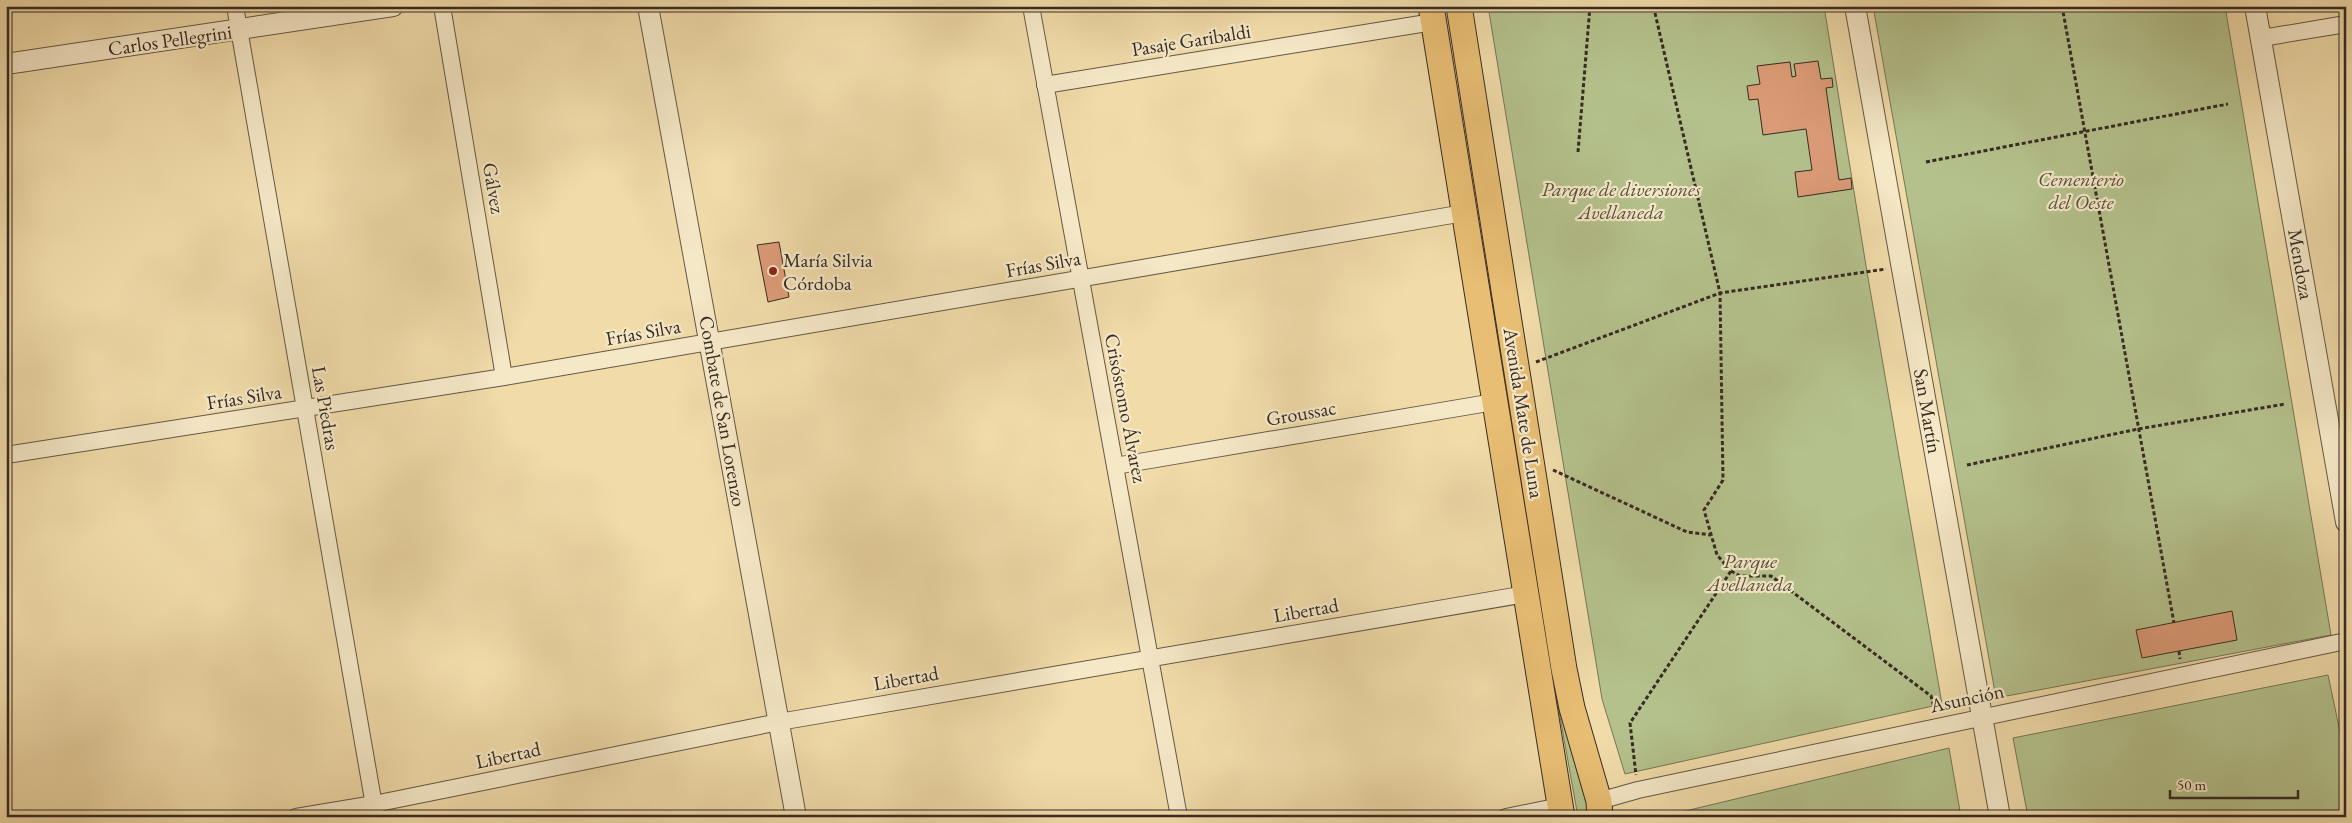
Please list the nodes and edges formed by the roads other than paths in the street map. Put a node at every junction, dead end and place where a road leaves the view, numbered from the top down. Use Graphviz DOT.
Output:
graph roads {
  1 [pos="235,6"];
  2 [pos="393,6"];
  3 [pos="442,6"];
  4 [pos="648,6"];
  5 [pos="1031,6"];
  6 [pos="1459,6"];
  7 [pos="1855,6"];
  8 [pos="2255,6"];
  9 [pos="1432,14"];
  10 [pos="2346,24"];
  11 [pos="239,30"];
  12 [pos="2262,38"];
  13 [pos="6,64"];
  14 [pos="1045,85"];
  15 [pos="1464,213"];
  16 [pos="1080,280"];
  17 [pos="710,342"];
  18 [pos="504,377"];
  19 [pos="1494,402"];
  20 [pos="304,409"];
  21 [pos="2340,450"];
  22 [pos="6,455"];
  23 [pos="1115,466"];
  24 [pos="2346,522"];
  25 [pos="1526,594"];
  26 [pos="2346,641"];
  27 [pos="1151,658"];
  28 [pos="1982,716"];
  29 [pos="779,722"];
  30 [pos="1600,809"];
  31 [pos="375,810"];
  32 [pos="1562,811"];
  33 [pos="296,817"];
  34 [pos="796,817"];
  35 [pos="1179,817"];
  36 [pos="1506,817"];
  37 [pos="2000,817"];
  1 -- 11 [label="street, Las Piedras"];
  2 -- 11 [label="street, Carlos Pellegrini"];
  3 -- 18 [label="street, Gálvez"];
  4 -- 17 [label="street, Combate de San Lorenzo"];
  5 -- 14 [label="street, Crisóstomo Álvarez"];
  6 -- 30 [label="main road, Avenida Mate de Luna"];
  7 -- 28 [label="street, San Martín"];
  8 -- 12 [label="street, Mendoza"];
  9 -- 14 [label="street, Pasaje Garibaldi"];
  9 -- 15 [label="main road, Avenida Mate de Luna"];
  10 -- 12 [label="street"];
  11 -- 13 [label="street, Carlos Pellegrini"];
  11 -- 20 [label="street, Las Piedras"];
  12 -- 21 [label="street, Mendoza"];
  14 -- 16 [label="street, Crisóstomo Álvarez"];
  15 -- 16 [label="street, Frías Silva"];
  15 -- 19 [label="main road, Avenida Mate de Luna"];
  16 -- 17 [label="street, Frías Silva"];
  16 -- 23 [label="street, Crisóstomo Álvarez"];
  17 -- 18 [label="street, Frías Silva"];
  17 -- 29 [label="street, Combate de San Lorenzo"];
  18 -- 20 [label="street, Frías Silva"];
  19 -- 23 [label="street, Groussac"];
  19 -- 25 [label="main road, Avenida Mate de Luna"];
  20 -- 22 [label="street, Frías Silva"];
  20 -- 31 [label="street, Las Piedras"];
  21 -- 24 [label="street, Mendoza"];
  23 -- 27 [label="street, Crisóstomo Álvarez"];
  25 -- 27 [label="street, Libertad"];
  25 -- 32 [label="main road, Avenida Mate de Luna"];
  26 -- 28 [label="street, Asunción"];
  27 -- 29 [label="street, Libertad"];
  27 -- 35 [label="street, Crisóstomo Álvarez"];
  28 -- 30 [label="street, Asunción"];
  28 -- 37 [label="street, San Martín"];
  29 -- 31 [label="street, Libertad"];
  29 -- 34 [label="street, Combate de San Lorenzo"];
  31 -- 33 [label="street, Libertad"];
  32 -- 36 [label="street"];
}
